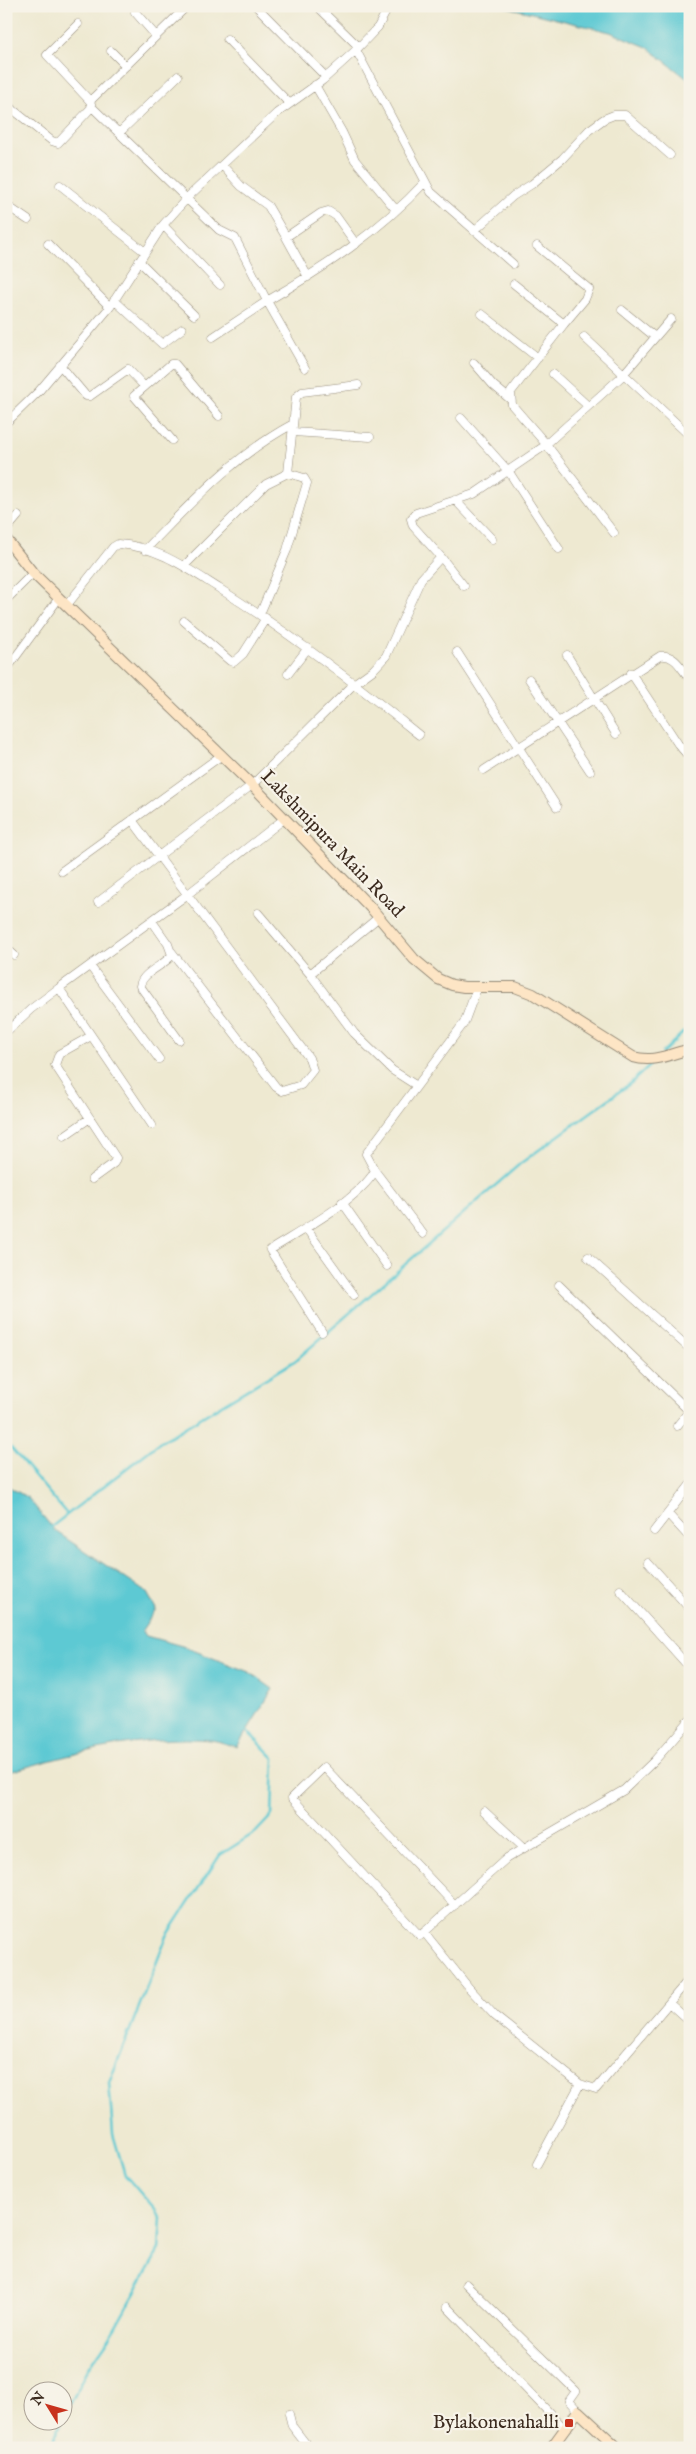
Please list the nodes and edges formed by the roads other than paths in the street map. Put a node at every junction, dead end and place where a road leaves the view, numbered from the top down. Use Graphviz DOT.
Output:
graph roads {
  1 [pos="256,6"];
  2 [pos="317,6"];
  3 [pos="186,7"];
  4 [pos="386,8"];
  5 [pos="135,12"];
  6 [pos="78,24"];
  7 [pos="156,36"];
  8 [pos="227,39"];
  9 [pos="358,49"];
  10 [pos="111,51"];
  11 [pos="126,66"];
  12 [pos="178,76"];
  13 [pos="326,77"];
  14 [pos="315,85"];
  15 [pos="289,103"];
  16 [pos="6,104"];
  17 [pos="91,104"];
  18 [pos="119,133"];
  19 [pos="670,155"];
  20 [pos="222,165"];
  21 [pos="425,182"];
  22 [pos="60,185"];
  23 [pos="188,197"];
  24 [pos="6,205"];
  25 [pos="396,210"];
  26 [pos="28,220"];
  27 [pos="163,225"];
  28 [pos="474,231"];
  29 [pos="286,237"];
  30 [pos="48,244"];
  31 [pos="356,244"];
  32 [pos="537,246"];
  33 [pos="145,252"];
  34 [pos="139,260"];
  35 [pos="513,264"];
  36 [pos="308,277"];
  37 [pos="514,284"];
  38 [pos="220,285"];
  39 [pos="268,301"];
  40 [pos="112,303"];
  41 [pos="622,310"];
  42 [pos="482,314"];
  43 [pos="194,315"];
  44 [pos="671,319"];
  45 [pos="564,324"];
  46 [pos="182,329"];
  47 [pos="213,337"];
  48 [pos="584,337"];
  49 [pos="655,338"];
  50 [pos="538,358"];
  51 [pos="474,363"];
  52 [pos="60,365"];
  53 [pos="305,368"];
  54 [pos="624,373"];
  55 [pos="553,374"];
  56 [pos="358,385"];
  57 [pos="144,386"];
  58 [pos="510,400"];
  59 [pos="588,406"];
  60 [pos="219,416"];
  61 [pos="461,418"];
  62 [pos="6,423"];
  63 [pos="293,428"];
  64 [pos="690,436"];
  65 [pos="370,437"];
  66 [pos="172,440"];
  67 [pos="546,444"];
  68 [pos="509,472"];
  69 [pos="288,473"];
  70 [pos="455,500"];
  71 [pos="18,516"];
  72 [pos="6,530"];
  73 [pos="614,533"];
  74 [pos="6,539"];
  75 [pos="492,540"];
  76 [pos="559,549"];
  77 [pos="145,550"];
  78 [pos="440,557"];
  79 [pos="184,566"];
  80 [pos="33,573"];
  81 [pos="464,586"];
  82 [pos="6,600"];
  83 [pos="63,602"];
  84 [pos="263,616"];
  85 [pos="184,621"];
  86 [pos="308,648"];
  87 [pos="457,652"];
  88 [pos="566,654"];
  89 [pos="6,670"];
  90 [pos="631,673"];
  91 [pos="288,674"];
  92 [pos="529,679"];
  93 [pos="689,680"];
  94 [pos="355,683"];
  95 [pos="594,698"];
  96 [pos="557,722"];
  97 [pos="616,734"];
  98 [pos="419,735"];
  99 [pos="519,748"];
  100 [pos="222,755"];
  101 [pos="690,758"];
  102 [pos="484,770"];
  103 [pos="590,771"];
  104 [pos="252,785"];
  105 [pos="557,807"];
  106 [pos="284,819"];
  107 [pos="132,820"];
  108 [pos="159,856"];
  109 [pos="62,871"];
  110 [pos="188,894"];
  111 [pos="98,902"];
  112 [pos="258,913"];
  113 [pos="379,917"];
  114 [pos="152,920"];
  115 [pos="6,948"];
  116 [pos="171,951"];
  117 [pos="14,955"];
  118 [pos="90,966"];
  119 [pos="310,974"];
  120 [pos="60,988"];
  121 [pos="477,988"];
  122 [pos="6,1032"];
  123 [pos="91,1036"];
  124 [pos="179,1040"];
  125 [pos="690,1049"];
  126 [pos="159,1059"];
  127 [pos="417,1086"];
  128 [pos="90,1118"];
  129 [pos="152,1125"];
  130 [pos="64,1136"];
  131 [pos="375,1171"];
  132 [pos="92,1178"];
  133 [pos="342,1202"];
  134 [pos="306,1228"];
  135 [pos="423,1234"];
  136 [pos="588,1257"];
  137 [pos="388,1266"];
  138 [pos="559,1285"];
  139 [pos="354,1295"];
  140 [pos="322,1332"];
  141 [pos="690,1349"];
  142 [pos="689,1411"];
  143 [pos="677,1426"];
  144 [pos="690,1485"];
  145 [pos="668,1514"];
  146 [pos="654,1531"];
  147 [pos="690,1538"];
  148 [pos="648,1562"];
  149 [pos="620,1590"];
  150 [pos="690,1609"];
  151 [pos="690,1668"];
  152 [pos="690,1720"];
  153 [pos="484,1811"];
  154 [pos="524,1848"];
  155 [pos="455,1905"];
  156 [pos="424,1932"];
  157 [pos="690,1978"];
  158 [pos="669,2003"];
  159 [pos="690,2022"];
  160 [pos="580,2084"];
  161 [pos="537,2164"];
  162 [pos="466,2284"];
  163 [pos="447,2306"];
  164 [pos="578,2411"];
  165 [pos="289,2414"];
  166 [pos="565,2428"];
  167 [pos="309,2448"];
  168 [pos="551,2448"];
  169 [pos="618,2448"];
  1 -- 13 [label="street"];
  2 -- 9 [label="street"];
  3 -- 7 [label="street"];
  4 -- 9 [label="street"];
  5 -- 7 [label="street"];
  6 -- 17 [label="street"];
  7 -- 11 [label="street"];
  8 -- 15 [label="street"];
  9 -- 13 [label="street"];
  9 -- 21 [label="street"];
  10 -- 11 [label="street"];
  11 -- 17 [label="street"];
  12 -- 18 [label="street"];
  13 -- 14 [label="street"];
  14 -- 15 [label="street"];
  14 -- 25 [label="street"];
  15 -- 20 [label="street"];
  16 -- 17 [label="street"];
  17 -- 18 [label="street"];
  18 -- 23 [label="street"];
  19 -- 28 [label="street"];
  20 -- 23 [label="street"];
  20 -- 29 [label="street"];
  21 -- 25 [label="street"];
  21 -- 28 [label="street"];
  22 -- 33 [label="street"];
  23 -- 27 [label="street"];
  23 -- 39 [label="street"];
  24 -- 26 [label="street"];
  25 -- 31 [label="street"];
  27 -- 33 [label="street"];
  27 -- 38 [label="street"];
  28 -- 35 [label="street"];
  29 -- 31 [label="street"];
  29 -- 36 [label="street"];
  30 -- 40 [label="street"];
  31 -- 36 [label="street"];
  32 -- 45 [label="street"];
  33 -- 34 [label="street"];
  34 -- 40 [label="street"];
  34 -- 43 [label="street"];
  36 -- 39 [label="street"];
  37 -- 45 [label="street"];
  39 -- 47 [label="street"];
  39 -- 53 [label="street"];
  40 -- 46 [label="street"];
  40 -- 52 [label="street"];
  41 -- 49 [label="street"];
  42 -- 50 [label="street"];
  44 -- 49 [label="street"];
  45 -- 50 [label="street"];
  48 -- 54 [label="street"];
  49 -- 54 [label="street"];
  50 -- 58 [label="street"];
  51 -- 58 [label="street"];
  52 -- 57 [label="street"];
  52 -- 62 [label="street"];
  54 -- 59 [label="street"];
  54 -- 64 [label="street"];
  55 -- 59 [label="street"];
  56 -- 63 [label="street"];
  57 -- 60 [label="street"];
  57 -- 66 [label="street"];
  58 -- 67 [label="street"];
  59 -- 67 [label="street"];
  61 -- 68 [label="street"];
  63 -- 65 [label="street"];
  63 -- 69 [label="street"];
  63 -- 77 [label="street"];
  67 -- 68 [label="street"];
  67 -- 73 [label="street"];
  68 -- 70 [label="street"];
  68 -- 76 [label="street"];
  69 -- 79 [label="street"];
  69 -- 84 [label="street"];
  70 -- 75 [label="street"];
  70 -- 78 [label="street"];
  71 -- 72 [label="street"];
  74 -- 80 [label="main road, Lakshmipura Main Road"];
  77 -- 79 [label="street"];
  77 -- 83 [label="street"];
  78 -- 81 [label="street"];
  78 -- 94 [label="street"];
  79 -- 84 [label="street"];
  80 -- 82 [label="street"];
  80 -- 83 [label="main road, Lakshmipura Main Road"];
  83 -- 89 [label="street"];
  83 -- 100 [label="main road, Lakshmipura Main Road"];
  84 -- 85 [label="street"];
  84 -- 86 [label="street"];
  86 -- 91 [label="street"];
  86 -- 94 [label="street"];
  87 -- 99 [label="street"];
  88 -- 95 [label="street"];
  90 -- 93 [label="street"];
  90 -- 95 [label="street"];
  90 -- 101 [label="street"];
  92 -- 96 [label="street"];
  94 -- 98 [label="street"];
  94 -- 104 [label="street"];
  95 -- 96 [label="street"];
  95 -- 97 [label="street"];
  96 -- 99 [label="street"];
  96 -- 103 [label="street"];
  99 -- 102 [label="street"];
  99 -- 105 [label="street"];
  100 -- 104 [label="main road, Lakshmipura Main Road"];
  100 -- 107 [label="street"];
  104 -- 106 [label="main road, Lakshmipura Main Road"];
  104 -- 108 [label="street"];
  106 -- 110 [label="street"];
  106 -- 113 [label="main road, Lakshmipura Main Road"];
  107 -- 108 [label="street"];
  107 -- 109 [label="street"];
  108 -- 110 [label="street"];
  108 -- 111 [label="street"];
  110 -- 114 [label="street"];
  110 -- 116 [label="street"];
  112 -- 119 [label="street"];
  113 -- 119 [label="street"];
  113 -- 121 [label="main road, Lakshmipura Main Road"];
  114 -- 116 [label="street"];
  114 -- 118 [label="street"];
  115 -- 117 [label="street"];
  116 -- 124 [label="street"];
  118 -- 120 [label="street"];
  118 -- 126 [label="street"];
  119 -- 127 [label="street"];
  120 -- 122 [label="street"];
  120 -- 123 [label="street"];
  121 -- 125 [label="main road, Lakshmipura Main Road"];
  121 -- 127 [label="street"];
  123 -- 128 [label="street"];
  123 -- 129 [label="street"];
  127 -- 131 [label="street"];
  128 -- 130 [label="street"];
  128 -- 132 [label="street"];
  131 -- 133 [label="street"];
  131 -- 135 [label="street"];
  133 -- 134 [label="street"];
  133 -- 137 [label="street"];
  134 -- 139 [label="street"];
  134 -- 140 [label="street"];
  136 -- 141 [label="street"];
  138 -- 142 [label="street"];
  142 -- 143 [label="street"];
  144 -- 145 [label="street"];
  145 -- 146 [label="street"];
  145 -- 147 [label="street"];
  148 -- 150 [label="street"];
  149 -- 151 [label="street"];
  152 -- 154 [label="street"];
  153 -- 154 [label="street"];
  154 -- 155 [label="street"];
  155 -- 156 [label="street"];
  155 -- 156 [label="street"];
  156 -- 160 [label="street"];
  157 -- 158 [label="street"];
  158 -- 159 [label="street"];
  158 -- 160 [label="street"];
  160 -- 161 [label="street"];
  162 -- 164 [label="street"];
  163 -- 166 [label="street"];
  164 -- 166 [label="main road"];
  164 -- 169 [label="main road"];
  165 -- 167 [label="street"];
  166 -- 168 [label="main road"];
}
